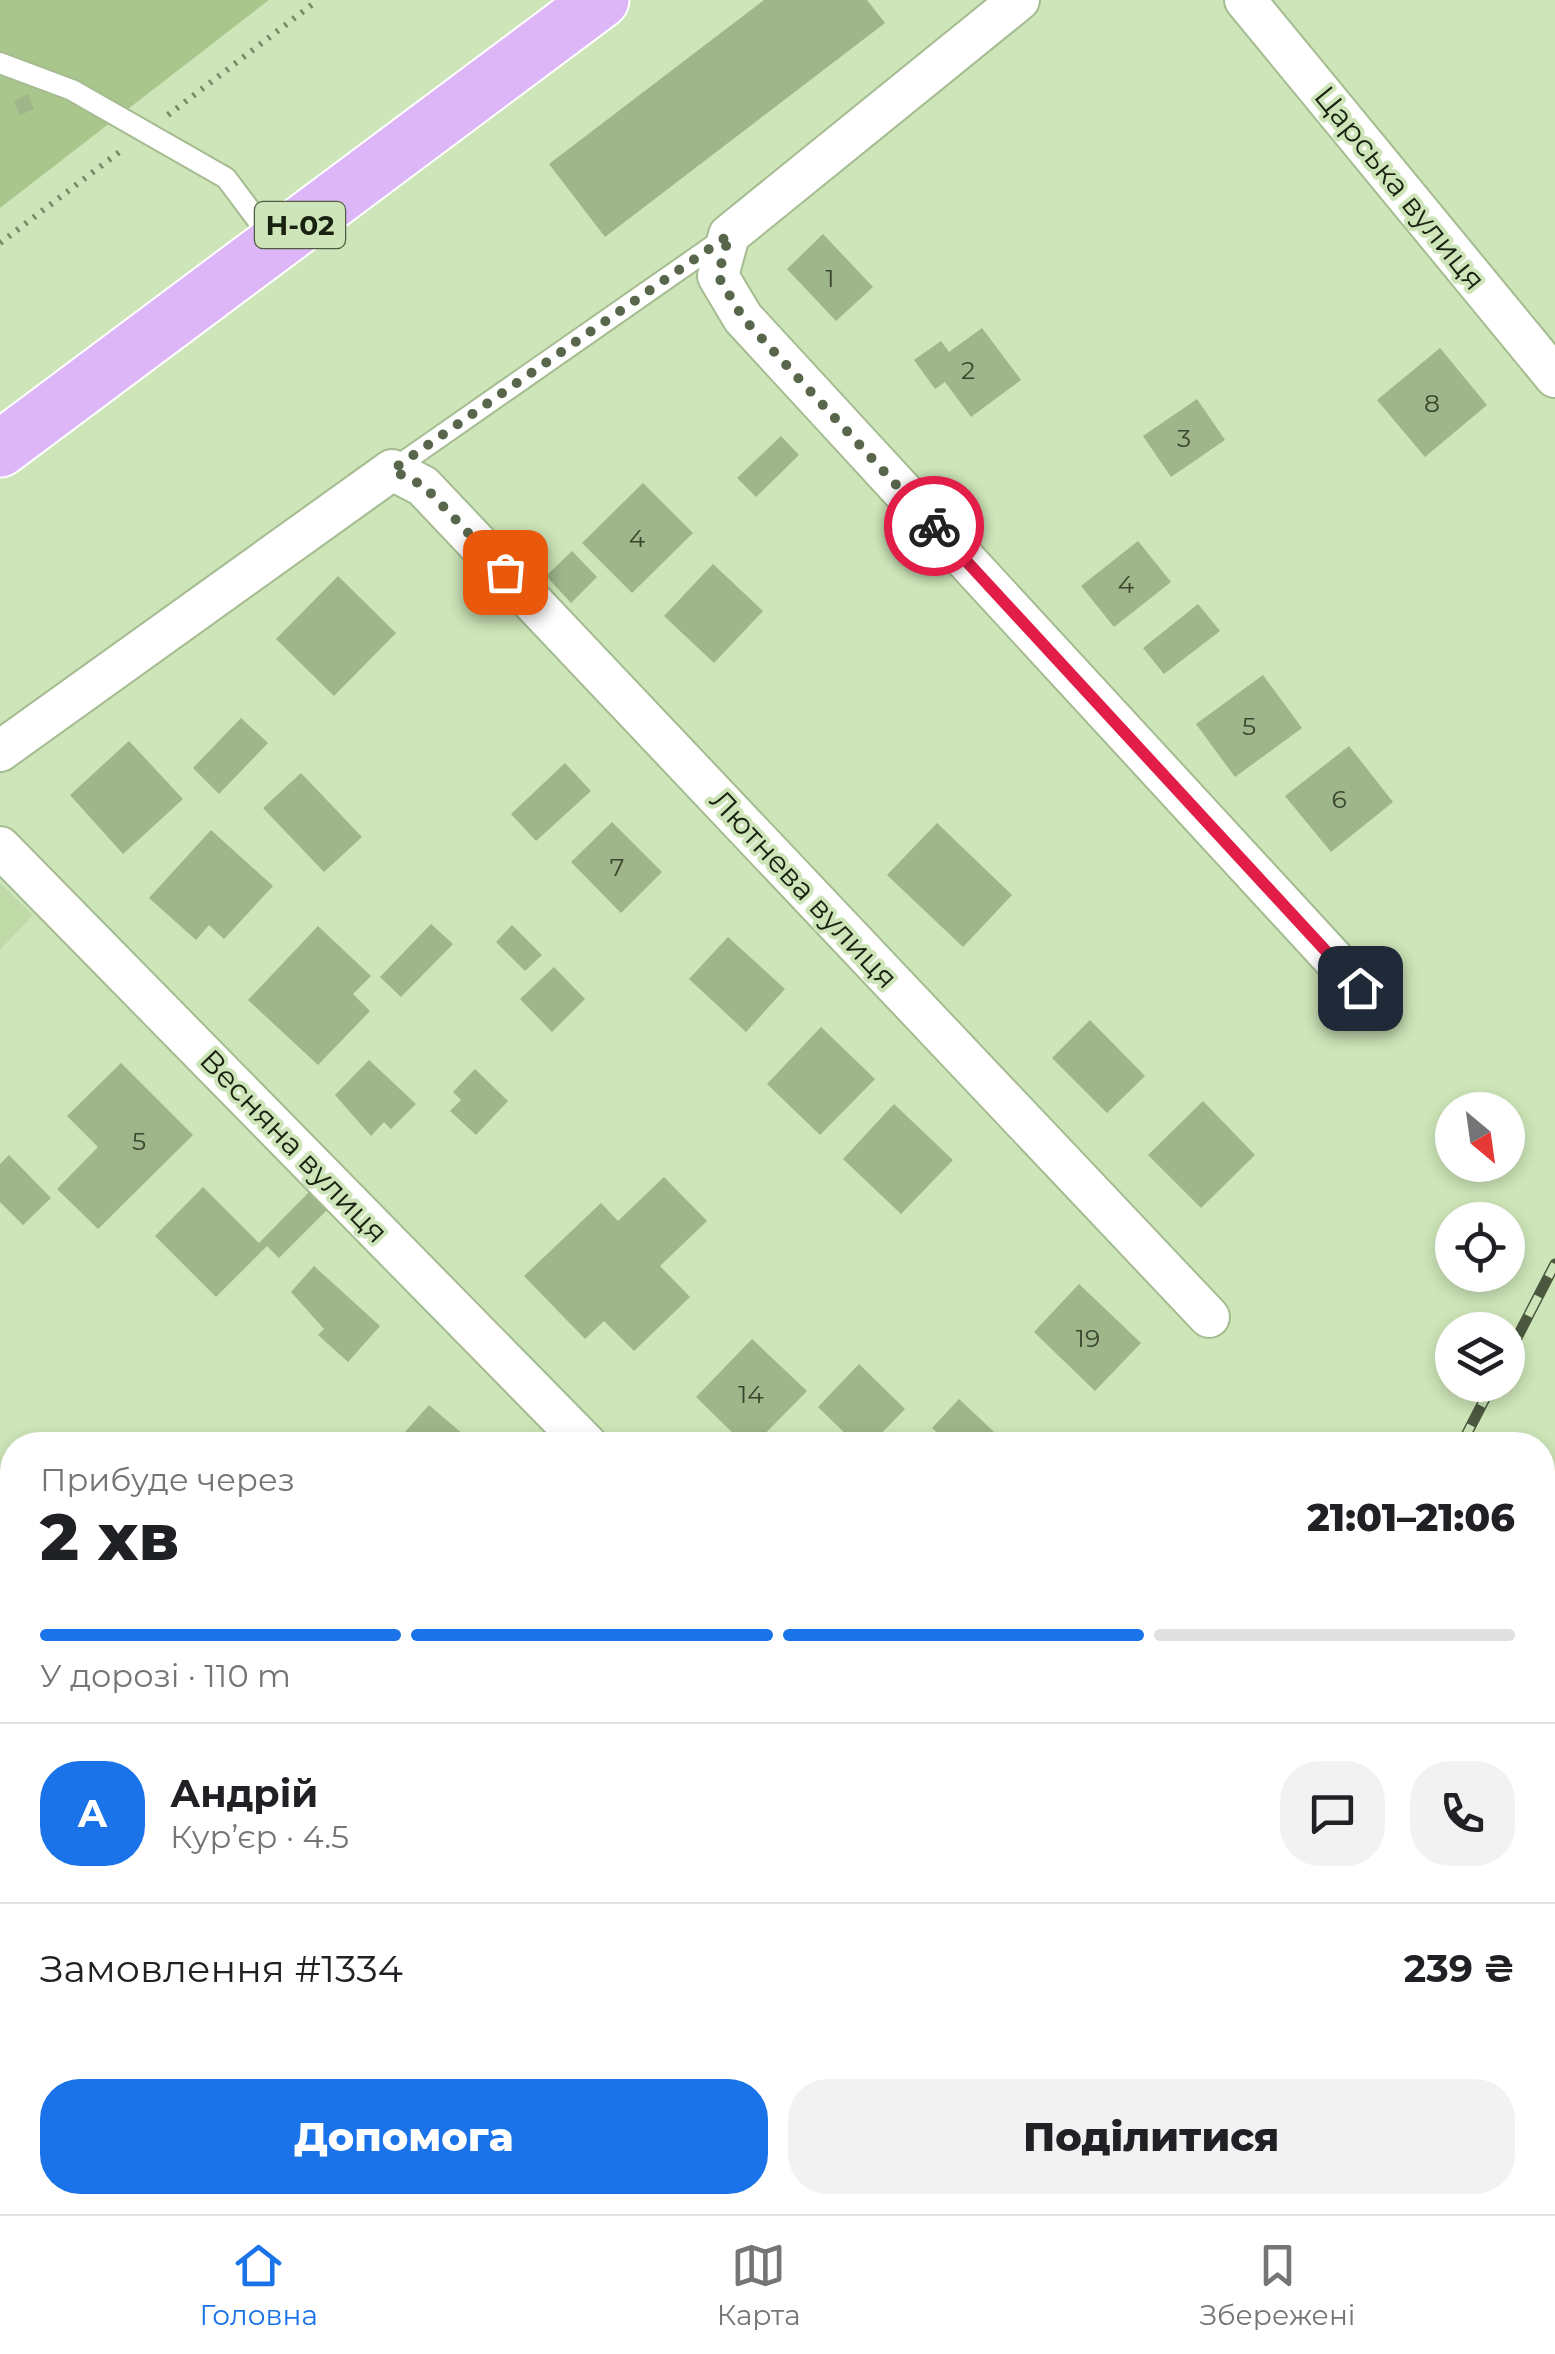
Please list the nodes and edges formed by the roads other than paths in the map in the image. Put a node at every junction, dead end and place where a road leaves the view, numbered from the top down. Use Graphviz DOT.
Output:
graph roads {
  1 [pos="600,0"];
  2 [pos="1020,0"];
  3 [pos="1244,0"];
  4 [pos="0,63"];
  5 [pos="729,235"];
  6 [pos="275,244"];
  7 [pos="1555,377"];
  8 [pos="0,449"];
  9 [pos="392,470"];
  10 [pos="0,751"];
  11 [pos="0,846"];
  12 [pos="1360,988"];
  13 [pos="1209,1317"];
  14 [pos="575,1432"];
  1 -- 6 [label="main road, Н-02"];
  2 -- 5 [label="street"];
  3 -- 7 [label="street, Царська вулиця"];
  4 -- 6 [label="lane"];
  5 -- 9 [label="lane"];
  5 -- 12 [label="street"];
  6 -- 8 [label="main road, Н-02"];
  9 -- 10 [label="street"];
  9 -- 13 [label="street, Лютнева вулиця"];
  11 -- 14 [label="street, Весняна вулиця"];
}
